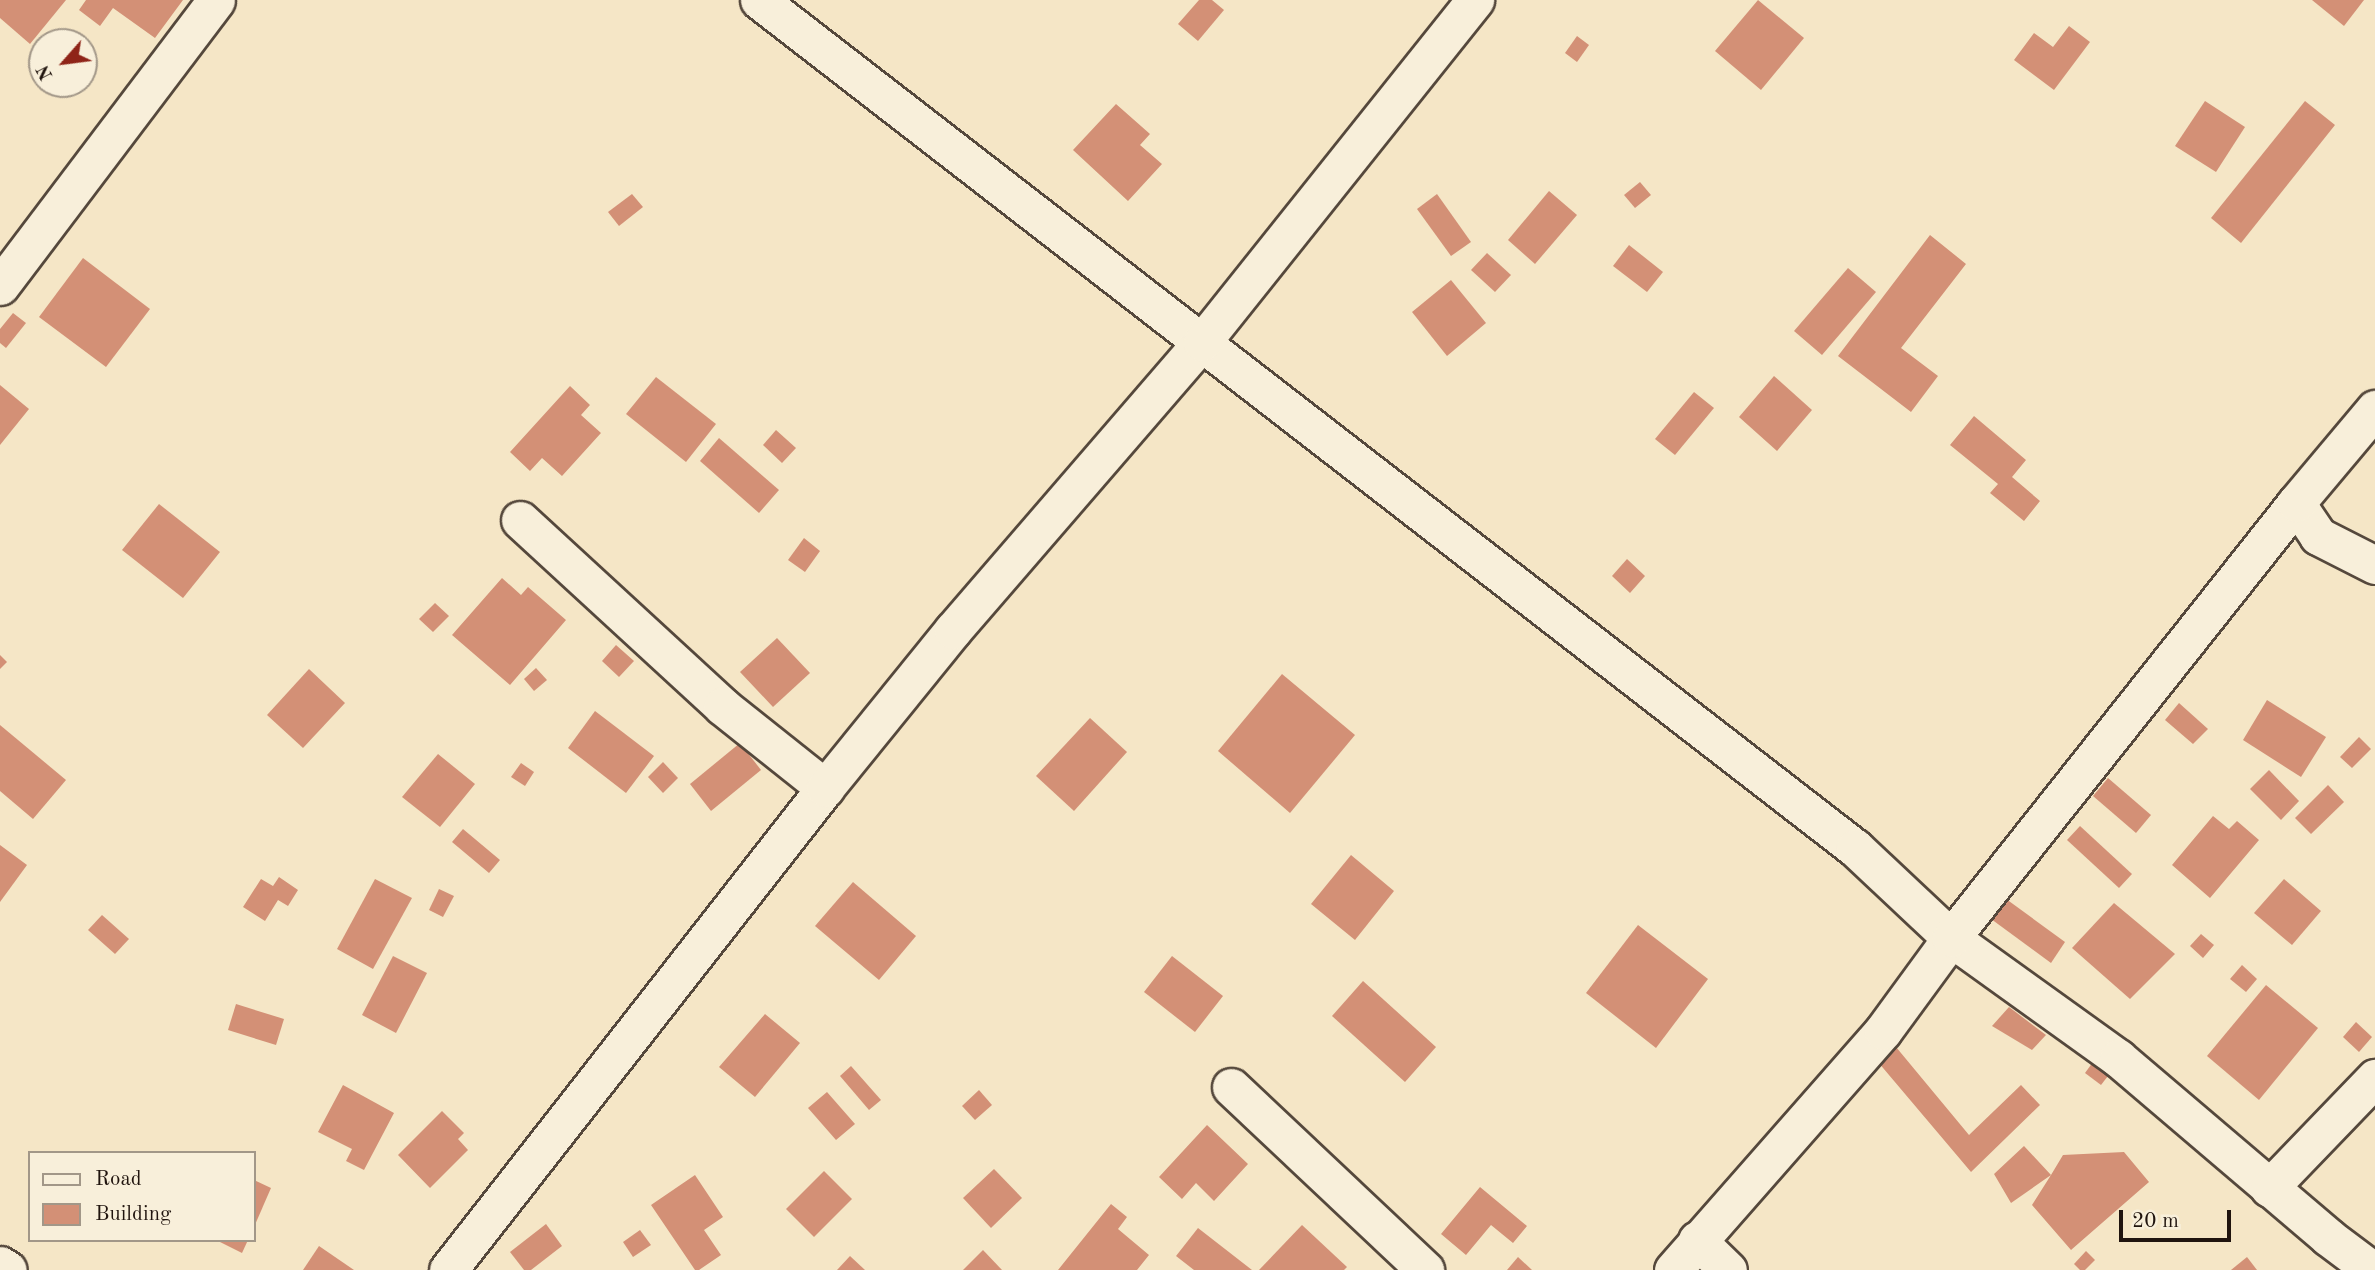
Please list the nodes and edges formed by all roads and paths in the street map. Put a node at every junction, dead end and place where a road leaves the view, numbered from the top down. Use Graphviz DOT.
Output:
graph roads {
  1 [pos="216,0"];
  2 [pos="759,0"];
  3 [pos="1475,0"];
  4 [pos="0,286"];
  5 [pos="1202,342"];
  6 [pos="2375,409"];
  7 [pos="2295,503"];
  8 [pos="520,520"];
  9 [pos="2318,536"];
  10 [pos="2262,547"];
  11 [pos="2375,565"];
  12 [pos="825,788"];
  13 [pos="1951,938"];
  14 [pos="2375,1077"];
  15 [pos="1231,1087"];
  16 [pos="2269,1188"];
  17 [pos="1697,1240"];
  18 [pos="0,1265"];
  19 [pos="451,1269"];
  20 [pos="8,1270"];
  21 [pos="1425,1270"];
  22 [pos="1673,1270"];
  23 [pos="1728,1270"];
  24 [pos="2372,1270"];
  1 -- 4 [label="street"];
  2 -- 5 [label="street"];
  3 -- 5 [label="street"];
  5 -- 12 [label="street"];
  5 -- 13 [label="street"];
  6 -- 7 [label="street"];
  7 -- 9 [label="street"];
  7 -- 10 [label="street"];
  8 -- 12 [label="street"];
  9 -- 10 [label="street"];
  9 -- 11 [label="street"];
  10 -- 13 [label="street"];
  12 -- 19 [label="street"];
  13 -- 16 [label="street"];
  13 -- 17 [label="street"];
  14 -- 16 [label="street"];
  15 -- 21 [label="street"];
  16 -- 24 [label="street"];
  17 -- 22 [label="street"];
  17 -- 23 [label="street"];
  18 -- 20 [label="street"];
}
